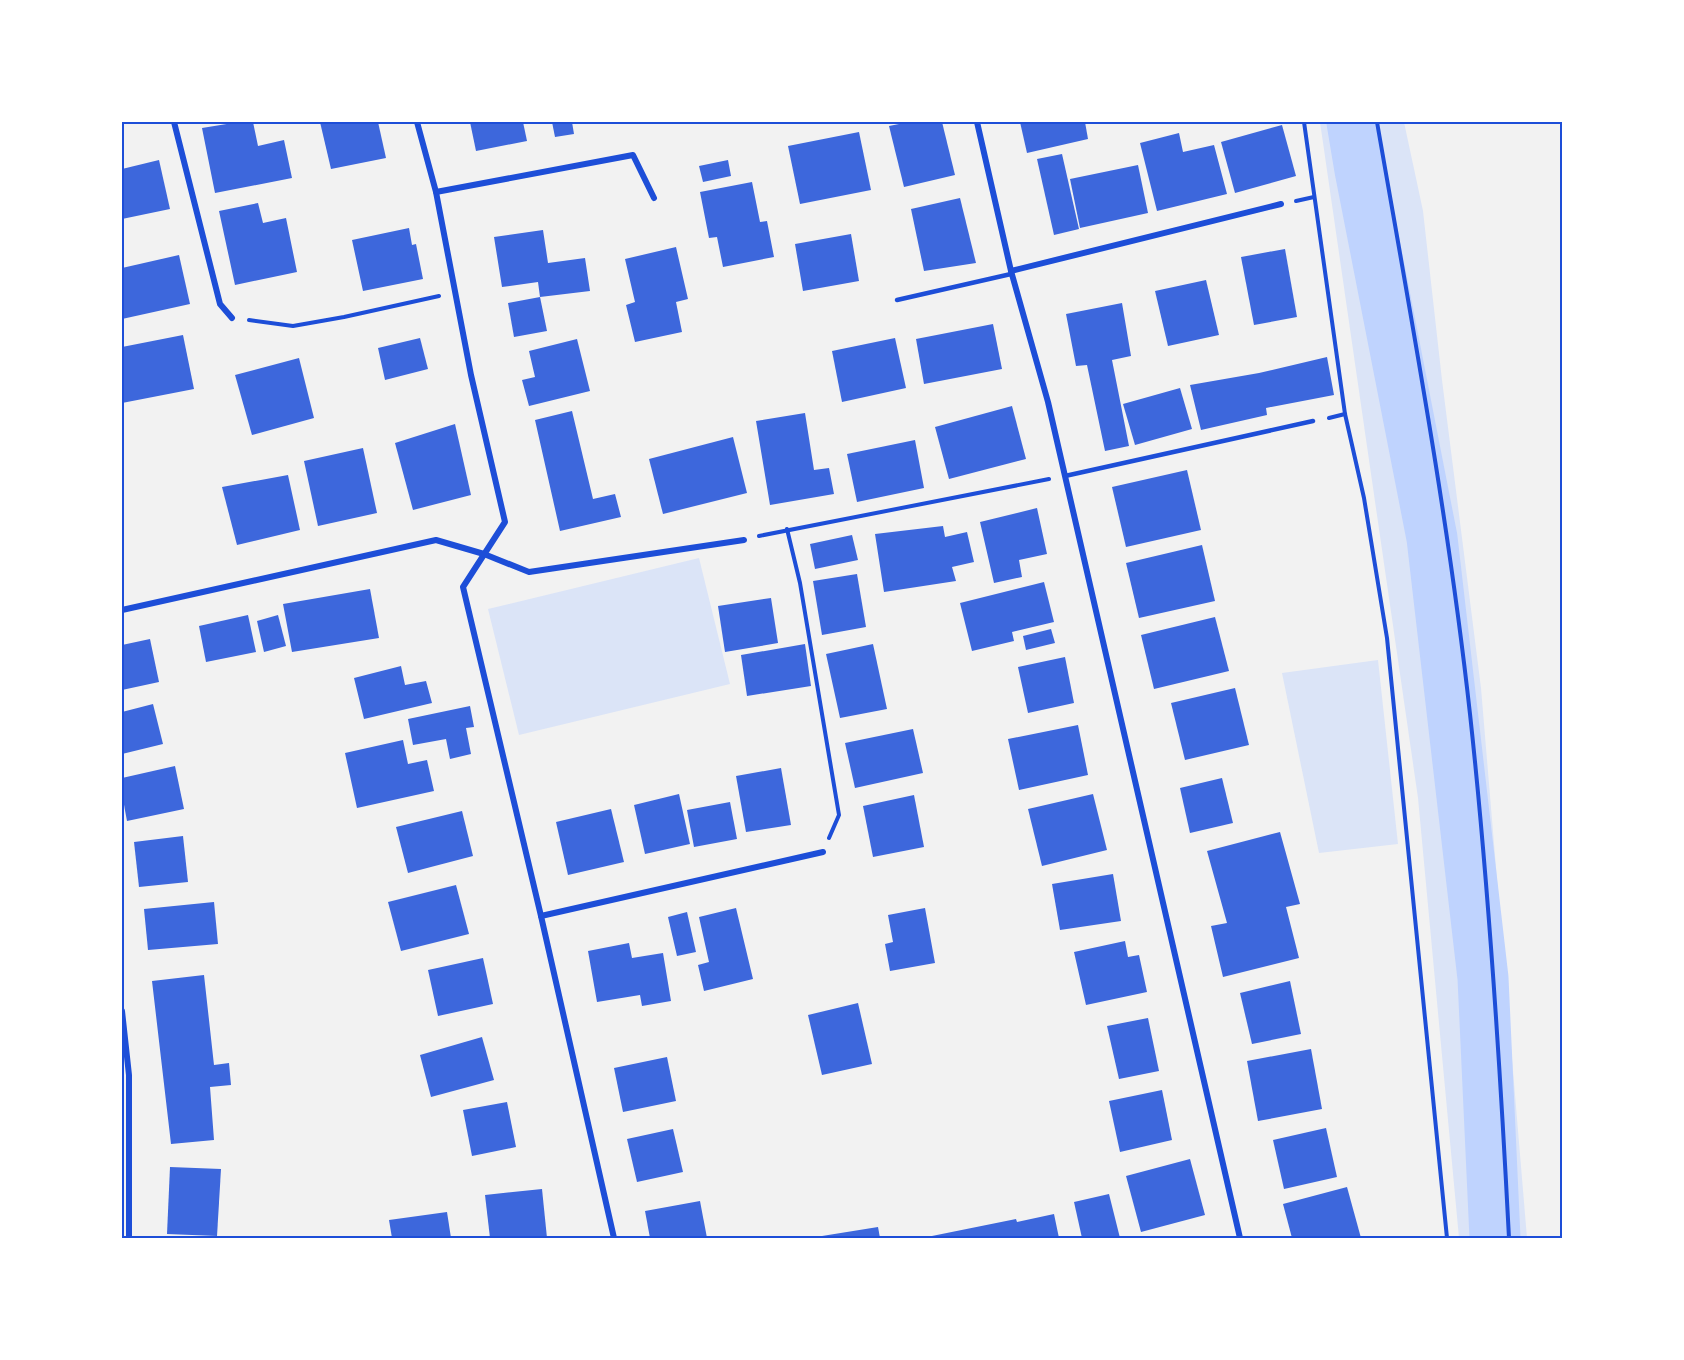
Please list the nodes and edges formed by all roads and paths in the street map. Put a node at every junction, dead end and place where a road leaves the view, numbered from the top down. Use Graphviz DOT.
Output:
graph roads {
  1 [pos="174,122"];
  2 [pos="417,122"];
  3 [pos="977,122"];
  4 [pos="1304,122"];
  5 [pos="1377,122"];
  6 [pos="436,192"];
  7 [pos="654,198"];
  8 [pos="1281,204"];
  9 [pos="1011,272"];
  10 [pos="455,292"];
  11 [pos="897,300"];
  12 [pos="232,318"];
  13 [pos="1313,421"];
  14 [pos="1065,476"];
  15 [pos="787,530"];
  16 [pos="744,540"];
  17 [pos="484,554"];
  18 [pos="122,610"];
  19 [pos="823,852"];
  20 [pos="541,916"];
  21 [pos="122,1011"];
  22 [pos="129,1239"];
  23 [pos="614,1239"];
  24 [pos="1240,1239"];
  25 [pos="1447,1239"];
  26 [pos="1509,1239"];
  1 -- 12 [label="street"];
  2 -- 6 [label="street"];
  3 -- 9 [label="street"];
  4 -- 25 [label="path"];
  5 -- 26 [label="path"];
  6 -- 7 [label="street"];
  6 -- 10 [label="street"];
  8 -- 9 [label="street"];
  9 -- 11 [label="lane"];
  9 -- 14 [label="street"];
  10 -- 12 [label="path"];
  10 -- 17 [label="street"];
  13 -- 14 [label="lane"];
  14 -- 15 [label="path"];
  14 -- 24 [label="street"];
  15 -- 16 [label="path"];
  15 -- 19 [label="path"];
  16 -- 17 [label="street"];
  17 -- 18 [label="street"];
  17 -- 20 [label="street"];
  19 -- 20 [label="street"];
  20 -- 23 [label="street"];
  21 -- 22 [label="street"];
}
